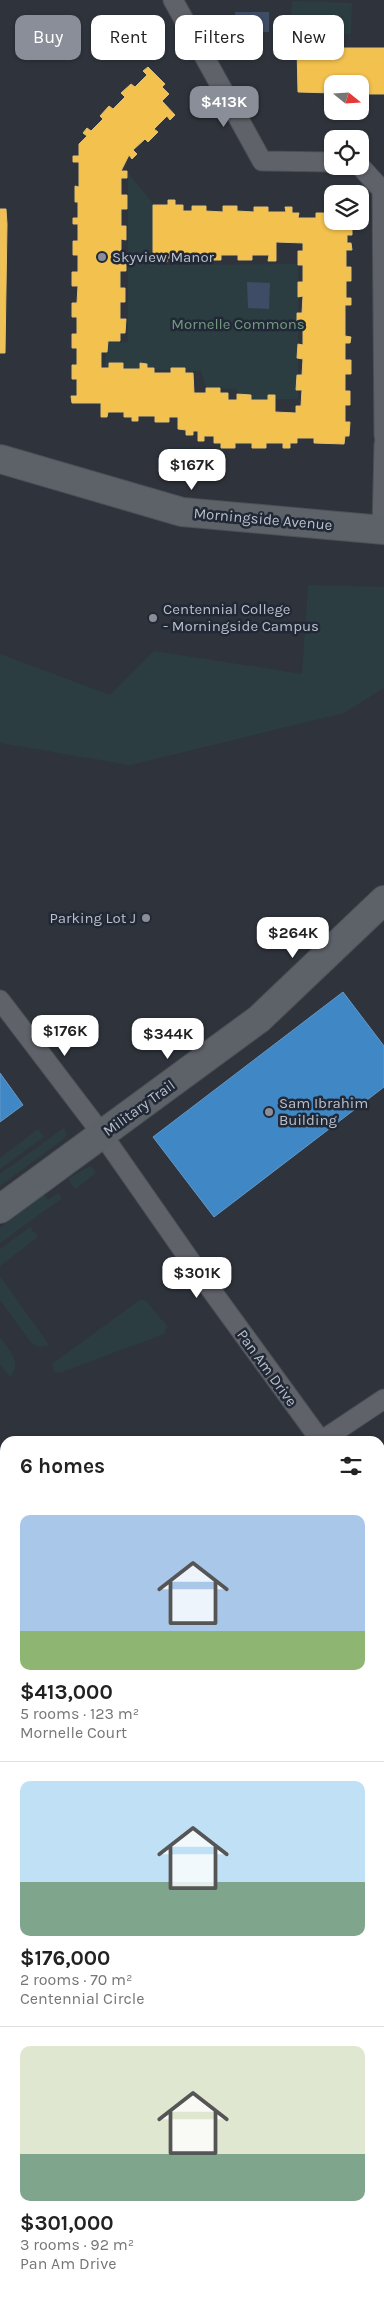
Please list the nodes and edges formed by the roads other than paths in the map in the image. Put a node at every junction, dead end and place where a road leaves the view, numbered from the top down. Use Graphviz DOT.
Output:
graph roads {
  1 [pos="173,0"];
  2 [pos="324,162"];
  3 [pos="368,175"];
  4 [pos="384,436"];
  5 [pos="384,444"];
  6 [pos="0,460"];
  7 [pos="383,530"];
  8 [pos="384,900"];
  9 [pos="0,1000"];
  10 [pos="102,1134"];
  11 [pos="0,1209"];
  12 [pos="384,1399"];
  13 [pos="318,1436"];
  14 [pos="329,1436"];
  1 -- 2 [label="street"];
  3 -- 4 [label="street"];
  5 -- 7 [label="street"];
  6 -- 7 [label="street, Morningside Avenue"];
  8 -- 10 [label="street, Military Trail"];
  9 -- 10 [label="street"];
  10 -- 11 [label="street, Military Trail"];
  10 -- 13 [label="street, Pan Am Drive"];
  12 -- 14 [label="street, Pan Am Drive"];
}
